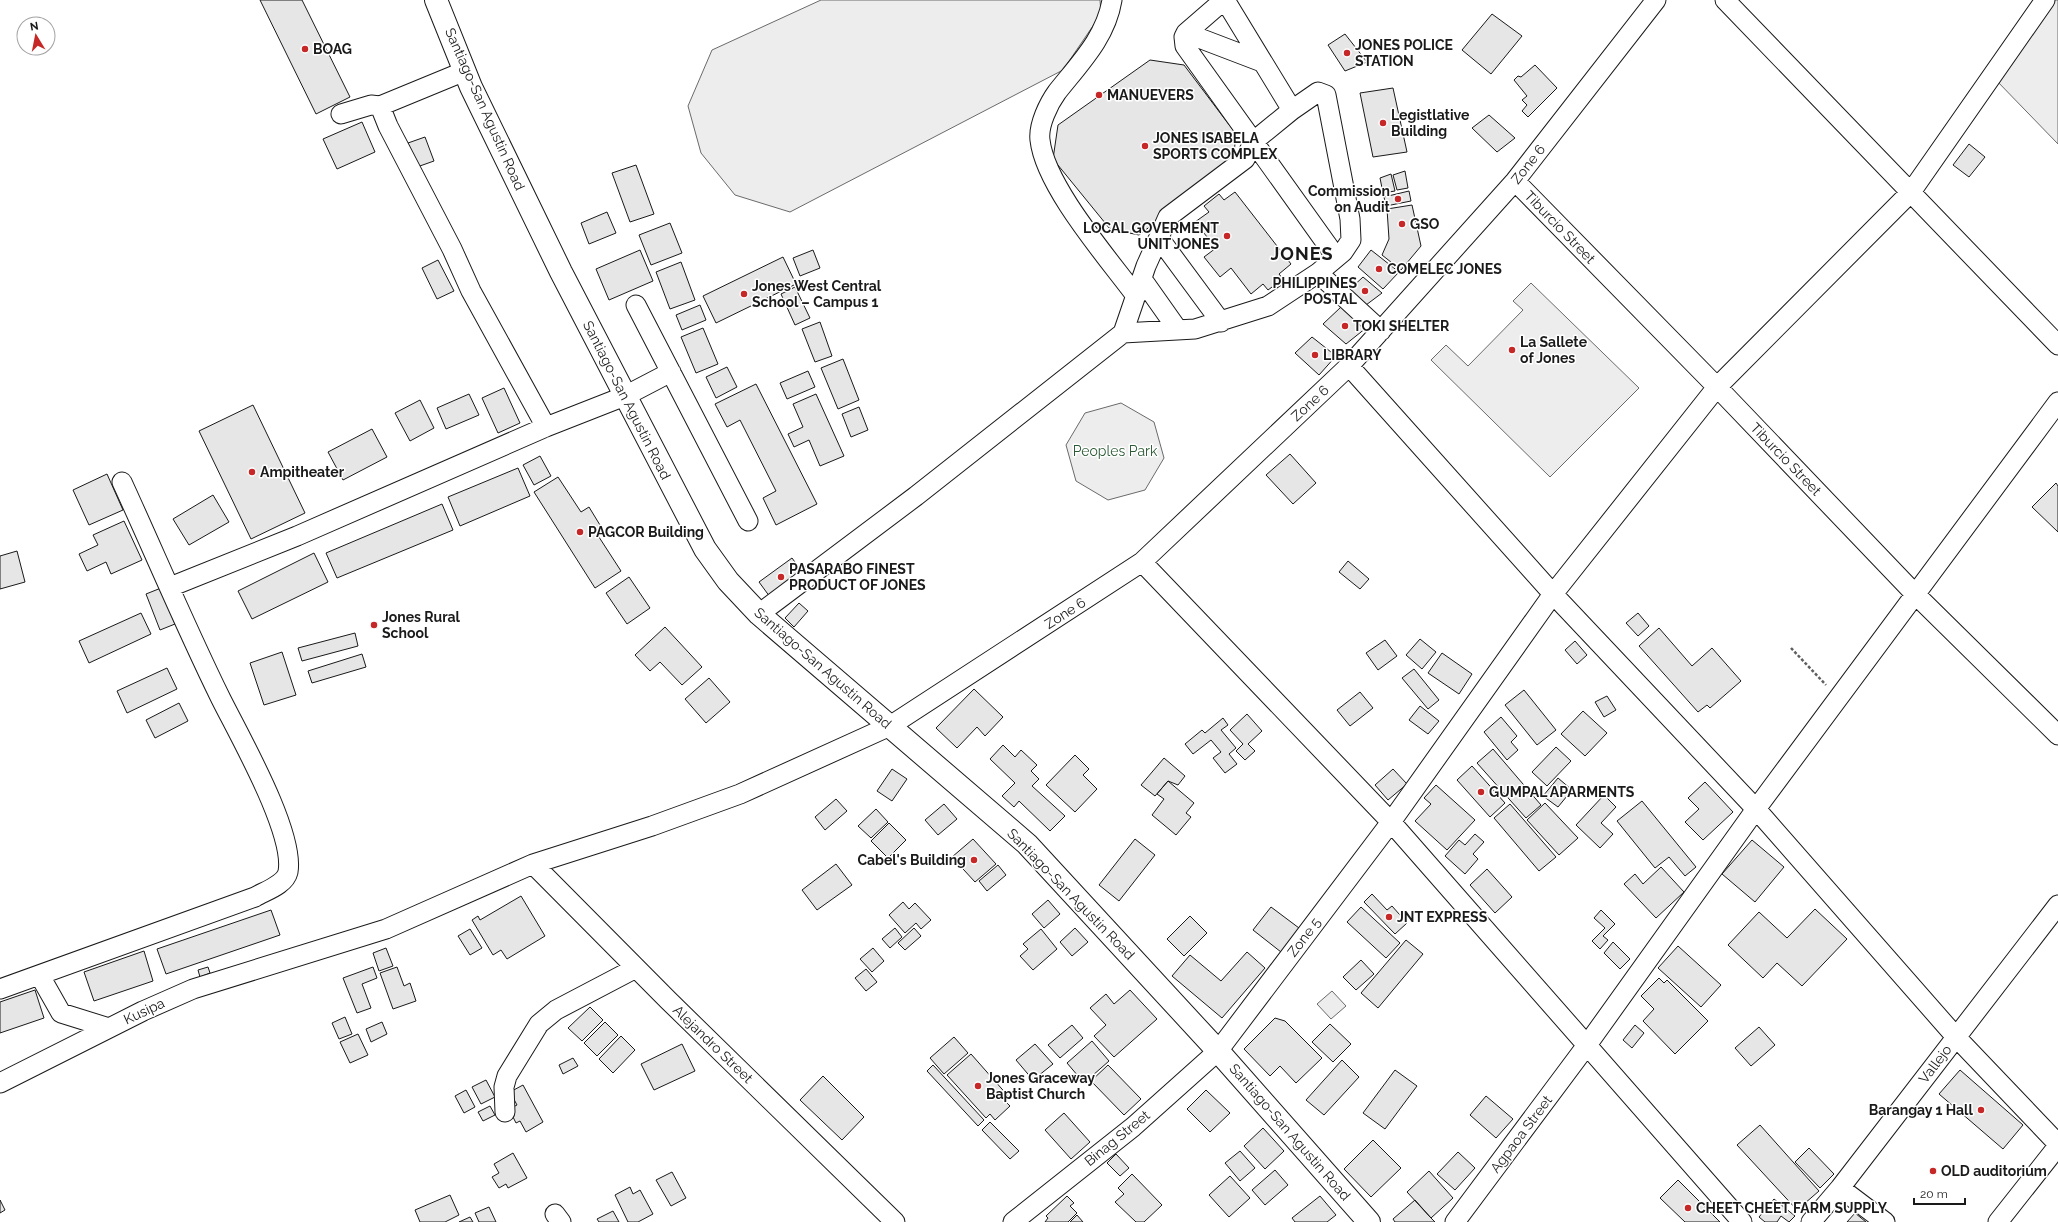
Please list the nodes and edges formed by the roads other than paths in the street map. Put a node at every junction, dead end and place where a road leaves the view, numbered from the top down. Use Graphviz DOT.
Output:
graph roads {
  1 [pos="436,0"];
  2 [pos="1112,0"];
  3 [pos="1225,0"];
  4 [pos="1656,0"];
  5 [pos="1725,0"];
  6 [pos="2045,0"];
  7 [pos="1186,33"];
  8 [pos="1262,62"];
  9 [pos="465,71"];
  10 [pos="380,106"];
  11 [pos="1292,110"];
  12 [pos="341,114"];
  13 [pos="1254,141"];
  14 [pos="1515,181"];
  15 [pos="1911,192"];
  16 [pos="1159,238"];
  17 [pos="1336,257"];
  18 [pos="1318,273"];
  19 [pos="1139,287"];
  20 [pos="636,305"];
  21 [pos="1221,322"];
  22 [pos="1178,330"];
  23 [pos="1381,331"];
  24 [pos="1123,333"];
  25 [pos="2058,345"];
  26 [pos="1349,366"];
  27 [pos="671,372"];
  28 [pos="1717,387"];
  29 [pos="625,396"];
  30 [pos="2058,402"];
  31 [pos="546,427"];
  32 [pos="122,482"];
  33 [pos="748,522"];
  34 [pos="1142,562"];
  35 [pos="170,588"];
  36 [pos="1553,594"];
  37 [pos="1915,594"];
  38 [pos="759,614"];
  39 [pos="890,726"];
  40 [pos="2058,735"];
  41 [pos="1756,809"];
  42 [pos="1391,822"];
  43 [pos="533,864"];
  44 [pos="2058,905"];
  45 [pos="636,968"];
  46 [pos="40,976"];
  47 [pos="0,989"];
  48 [pos="109,1028"];
  49 [pos="1956,1037"];
  50 [pos="1588,1045"];
  51 [pos="1218,1051"];
  52 [pos="0,1083"];
  53 [pos="505,1112"];
  54 [pos="2058,1145"];
  55 [pos="1840,1188"];
  56 [pos="895,1222"];
  57 [pos="1013,1222"];
  58 [pos="1369,1222"];
  59 [pos="1455,1222"];
  60 [pos="1742,1222"];
  61 [pos="1811,1222"];
  62 [pos="1885,1222"];
  63 [pos="1998,1222"];
  1 -- 9 [label="main road, Santiago-San Agustin Road"];
  2 -- 19 [label="street"];
  3 -- 7 [label="street"];
  3 -- 8 [label="street"];
  4 -- 14 [label="street, Zone 6"];
  5 -- 15 [label="street"];
  6 -- 15 [label="street, Zone 5"];
  7 -- 8 [label="street"];
  7 -- 13 [label="street"];
  8 -- 11 [label="street"];
  9 -- 10 [label="street"];
  9 -- 29 [label="main road, Santiago-San Agustin Road"];
  10 -- 12 [label="street"];
  10 -- 31 [label="street"];
  11 -- 13 [label="street"];
  11 -- 17 [label="street"];
  13 -- 16 [label="street"];
  13 -- 17 [label="street"];
  14 -- 23 [label="street, Zone 6"];
  14 -- 28 [label="street, Tiburcio Street"];
  15 -- 25 [label="street"];
  15 -- 28 [label="street, Zone 5"];
  16 -- 19 [label="street"];
  16 -- 21 [label="street"];
  17 -- 18 [label="street"];
  18 -- 21 [label="street"];
  18 -- 23 [label="street"];
  19 -- 22 [label="street"];
  19 -- 24 [label="street"];
  20 -- 27 [label="street"];
  21 -- 22 [label="street"];
  22 -- 24 [label="street"];
  23 -- 26 [label="street, Zone 6"];
  24 -- 38 [label="street"];
  26 -- 34 [label="street, Zone 6"];
  26 -- 36 [label="street"];
  27 -- 29 [label="street"];
  27 -- 33 [label="street"];
  28 -- 36 [label="street, Zone 5"];
  28 -- 37 [label="street, Tiburcio Street"];
  29 -- 31 [label="street"];
  29 -- 38 [label="main road, Santiago-San Agustin Road"];
  30 -- 37 [label="street, Agpaoa Street"];
  31 -- 35 [label="street"];
  32 -- 35 [label="street"];
  34 -- 39 [label="street, Zone 6"];
  34 -- 42 [label="street"];
  35 -- 46 [label="street"];
  36 -- 41 [label="street"];
  36 -- 42 [label="street, Zone 5"];
  37 -- 40 [label="street, Tiburcio Street"];
  37 -- 41 [label="street, Agpaoa Street"];
  38 -- 39 [label="main road, Santiago-San Agustin Road"];
  39 -- 43 [label="street, Zone 6"];
  39 -- 51 [label="main road, Santiago-San Agustin Road"];
  41 -- 49 [label="street"];
  41 -- 50 [label="street, Agpaoa Street"];
  42 -- 50 [label="street"];
  42 -- 51 [label="street, Zone 5"];
  43 -- 45 [label="street, Alejandro Street"];
  43 -- 48 [label="street, Kusipa"];
  44 -- 49 [label="street, Vallejo"];
  45 -- 53 [label="street"];
  45 -- 56 [label="street, Alejandro Street"];
  46 -- 47 [label="street"];
  46 -- 48 [label="street"];
  48 -- 52 [label="street, Kusipa"];
  49 -- 54 [label="street"];
  49 -- 55 [label="street, Vallejo"];
  50 -- 59 [label="street, Agpaoa Street"];
  50 -- 60 [label="street"];
  51 -- 57 [label="street, Binag Street"];
  51 -- 58 [label="main road, Santiago-San Agustin Road"];
  54 -- 63 [label="street"];
  55 -- 61 [label="street, Vallejo"];
  55 -- 62 [label="street"];
}
